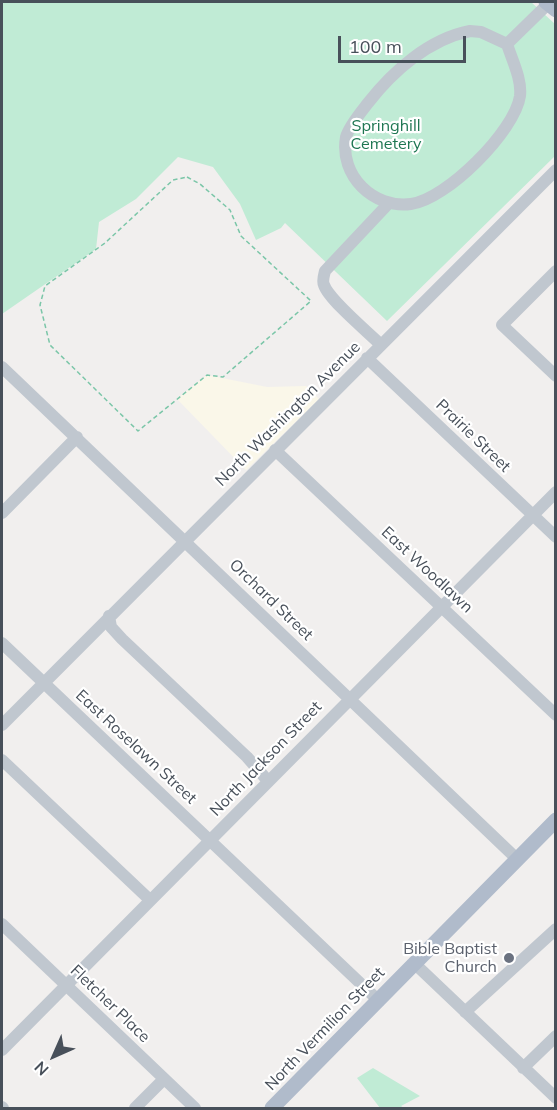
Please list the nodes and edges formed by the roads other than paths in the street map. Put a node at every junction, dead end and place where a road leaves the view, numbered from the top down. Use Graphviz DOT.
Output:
graph roads {
  1 [pos="550,4"];
  2 [pos="507,44"];
  3 [pos="555,170"];
  4 [pos="389,204"];
  5 [pos="555,271"];
  6 [pos="381,345"];
  7 [pos="367,358"];
  8 [pos="2,366"];
  9 [pos="555,376"];
  10 [pos="77,437"];
  11 [pos="275,450"];
  12 [pos="555,492"];
  13 [pos="2,513"];
  14 [pos="532,515"];
  15 [pos="555,537"];
  16 [pos="184,540"];
  17 [pos="442,607"];
  18 [pos="109,616"];
  19 [pos="2,643"];
  20 [pos="43,682"];
  21 [pos="349,698"];
  22 [pos="554,710"];
  23 [pos="2,725"];
  24 [pos="2,760"];
  25 [pos="268,781"];
  26 [pos="555,820"];
  27 [pos="210,839"];
  28 [pos="518,859"];
  29 [pos="150,900"];
  30 [pos="2,924"];
  31 [pos="555,929"];
  32 [pos="414,963"];
  33 [pos="66,985"];
  34 [pos="378,1001"];
  35 [pos="465,1012"];
  36 [pos="555,1036"];
  37 [pos="2,1050"];
  38 [pos="523,1068"];
  39 [pos="164,1079"];
  40 [pos="555,1098"];
  41 [pos="135,1108"];
  42 [pos="195,1108"];
  43 [pos="272,1108"];
  1 -- 2 [label="street"];
  2 -- 4 [label="street"];
  2 -- 4 [label="street"];
  3 -- 6 [label="street, North Washington Avenue"];
  4 -- 6 [label="street"];
  5 -- 9 [label="street"];
  6 -- 7 [label="street, North Washington Avenue"];
  7 -- 11 [label="street, North Washington Avenue"];
  7 -- 14 [label="street, Prairie Street"];
  8 -- 10 [label="street, Orchard Street"];
  10 -- 13 [label="street"];
  10 -- 16 [label="street, Orchard Street"];
  11 -- 16 [label="street, North Washington Avenue"];
  11 -- 17 [label="street, East Woodlawn"];
  12 -- 14 [label="street, North Jackson Street"];
  14 -- 15 [label="street, Prairie Street"];
  14 -- 17 [label="street, North Jackson Street"];
  16 -- 18 [label="street, North Washington Avenue"];
  16 -- 21 [label="street, Orchard Street"];
  17 -- 21 [label="street, North Jackson Street"];
  17 -- 22 [label="street, East Woodlawn"];
  18 -- 20 [label="street, North Washington Avenue"];
  18 -- 25 [label="street"];
  19 -- 20 [label="street, East Roselawn Street"];
  20 -- 23 [label="street, North Washington Avenue"];
  20 -- 27 [label="street, East Roselawn Street"];
  21 -- 25 [label="street, North Jackson Street"];
  21 -- 28 [label="street, Orchard Street"];
  24 -- 29 [label="street"];
  25 -- 27 [label="street, North Jackson Street"];
  26 -- 28 [label="main road, North Vermilion Street"];
  27 -- 29 [label="street, North Jackson Street"];
  27 -- 34 [label="street, East Roselawn Street"];
  28 -- 32 [label="main road, North Vermilion Street"];
  29 -- 33 [label="street, North Jackson Street"];
  30 -- 33 [label="street, Fletcher Place"];
  31 -- 35 [label="street"];
  32 -- 34 [label="main road, North Vermilion Street"];
  32 -- 35 [label="street"];
  33 -- 37 [label="street, North Jackson Street"];
  33 -- 39 [label="street, Fletcher Place"];
  34 -- 43 [label="main road, North Vermilion Street"];
  35 -- 38 [label="street"];
  36 -- 38 [label="street"];
  38 -- 40 [label="street"];
  39 -- 41 [label="street"];
  39 -- 42 [label="street, Fletcher Place"];
}
